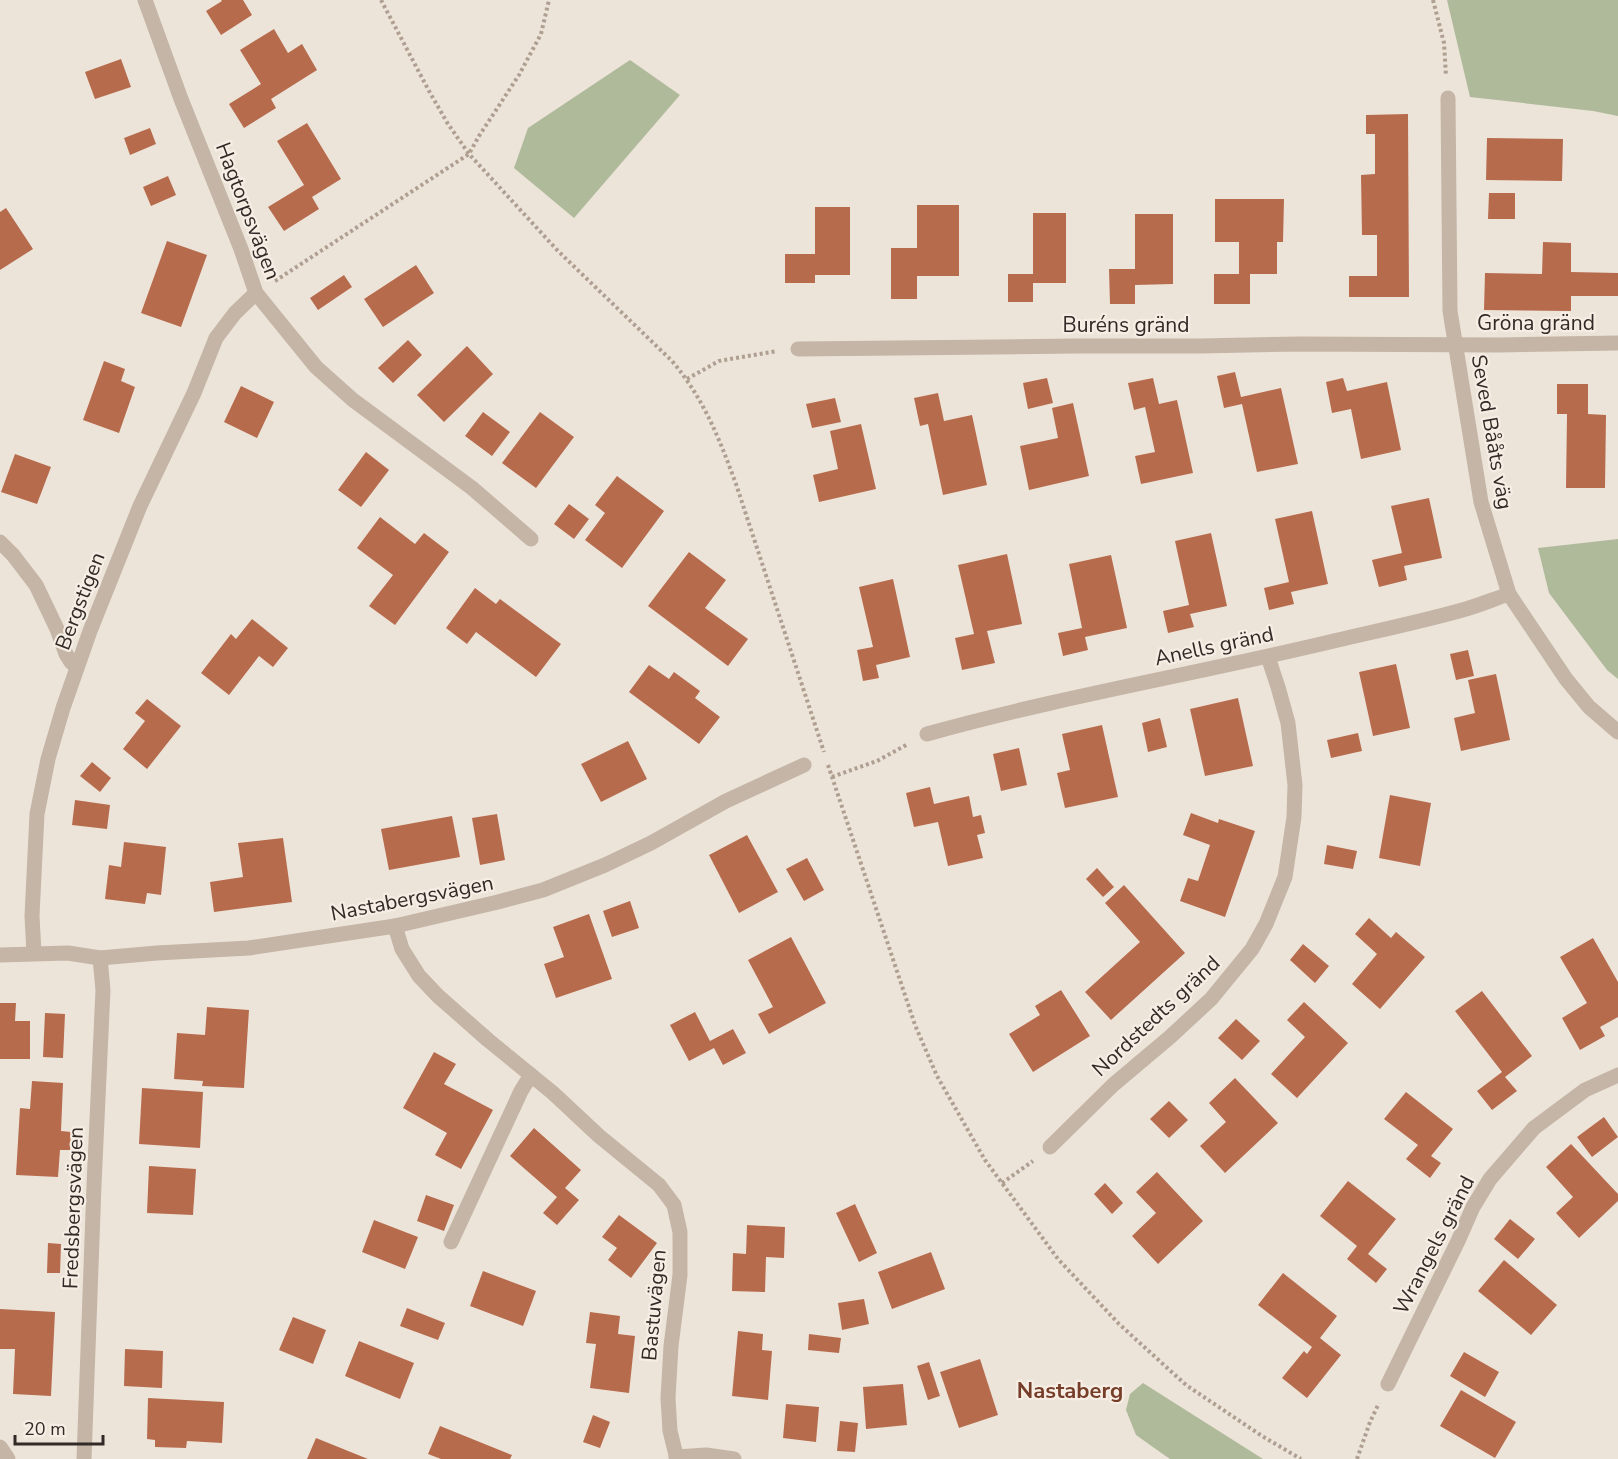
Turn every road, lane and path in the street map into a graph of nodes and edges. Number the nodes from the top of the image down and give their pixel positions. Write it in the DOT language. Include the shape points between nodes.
graph roads {
  1 [pos="145,0"];
  2 [pos="549,0"];
  3 [pos="1433,0"];
  4 [pos="1448,98"];
  5 [pos="256,293"];
  6 [pos="1618,343"];
  7 [pos="1454,344"];
  8 [pos="798,349"];
  9 [pos="687,379"];
  10 [pos="531,539"];
  11 [pos="0,542"];
  12 [pos="1509,594"];
  13 [pos="1268,657"];
  14 [pos="77,667"];
  15 [pos="1618,732"];
  16 [pos="927,734"];
  17 [pos="804,765"];
  18 [pos="832,777"];
  19 [pos="395,926"];
  20 [pos="34,953"];
  21 [pos="0,955"];
  22 [pos="100,958"];
  23 [pos="531,1075"];
  24 [pos="1618,1075"];
  25 [pos="1050,1147"];
  26 [pos="1002,1183"];
  27 [pos="451,1242"];
  28 [pos="1388,1384"];
  29 [pos="0,1447"];
  30 [pos="677,1458"];
  31 [pos="8,1459"];
  32 [pos="84,1459"];
  33 [pos="734,1459"];
  34 [pos="1357,1459"];
  1 -- 5 [label="street, Hagtorpsvägen"];
  2 -- 5 [label="path" via="541,34 469,154"];
  3 -- 4 [label="path" via="1444,43"];
  4 -- 7 [label="street, Seved Bååts väg" via="1450,311"];
  5 -- 10 [label="street, Hagtorpsvägen" via="316,367"];
  5 -- 14 [label="street, Bergstigen" via="216,338 140,506"];
  6 -- 7 [label="street, Gröna gränd"];
  7 -- 8 [label="street, Buréns gränd"];
  7 -- 12 [label="street, Seved Bååts väg" via="1481,502"];
  8 -- 9 [label="path" via="718,361"];
  11 -- 14 [label="street" via="36,585 70,663"];
  12 -- 13 [label="street, Anells gränd" via="1450,613"];
  12 -- 15 [label="street, Seved Bååts väg" via="1566,679 1589,707"];
  13 -- 16 [label="street, Anells gränd" via="1059,700"];
  13 -- 25 [label="street, Nordstedts gränd" via="1288,723 1295,785 1285,877 1266,924 1252,949 1211,999 1113,1085"];
  14 -- 20 [label="street, Bergstigen" via="48,759 38,814 32,916"];
  16 -- 18 [label="path" via="877,761"];
  17 -- 19 [label="street, Nastabergsvägen" via="605,865 532,893"];
  19 -- 22 [label="street, Nastabergsvägen" via="249,948"];
  19 -- 23 [label="street, Bastuvägen" via="402,949 419,976 446,1004"];
  20 -- 21 [label="street, Nastabergsvägen"];
  20 -- 22 [label="street, Nastabergsvägen"];
  22 -- 32 [label="street, Fredsbergsvägen" via="104,990"];
  23 -- 27 [label="street"];
  23 -- 30 [label="street, Bastuvägen" via="659,1185 674,1205 680,1232 680,1275 668,1398"];
  24 -- 28 [label="street, Wrangels gränd" via="1585,1090 1534,1128 1490,1179"];
  25 -- 26 [label="path"];
  28 -- 34 [label="path"];
  29 -- 31 [label="street"];
  30 -- 33 [label="street, Bastuvägen" via="706,1455"];
}
